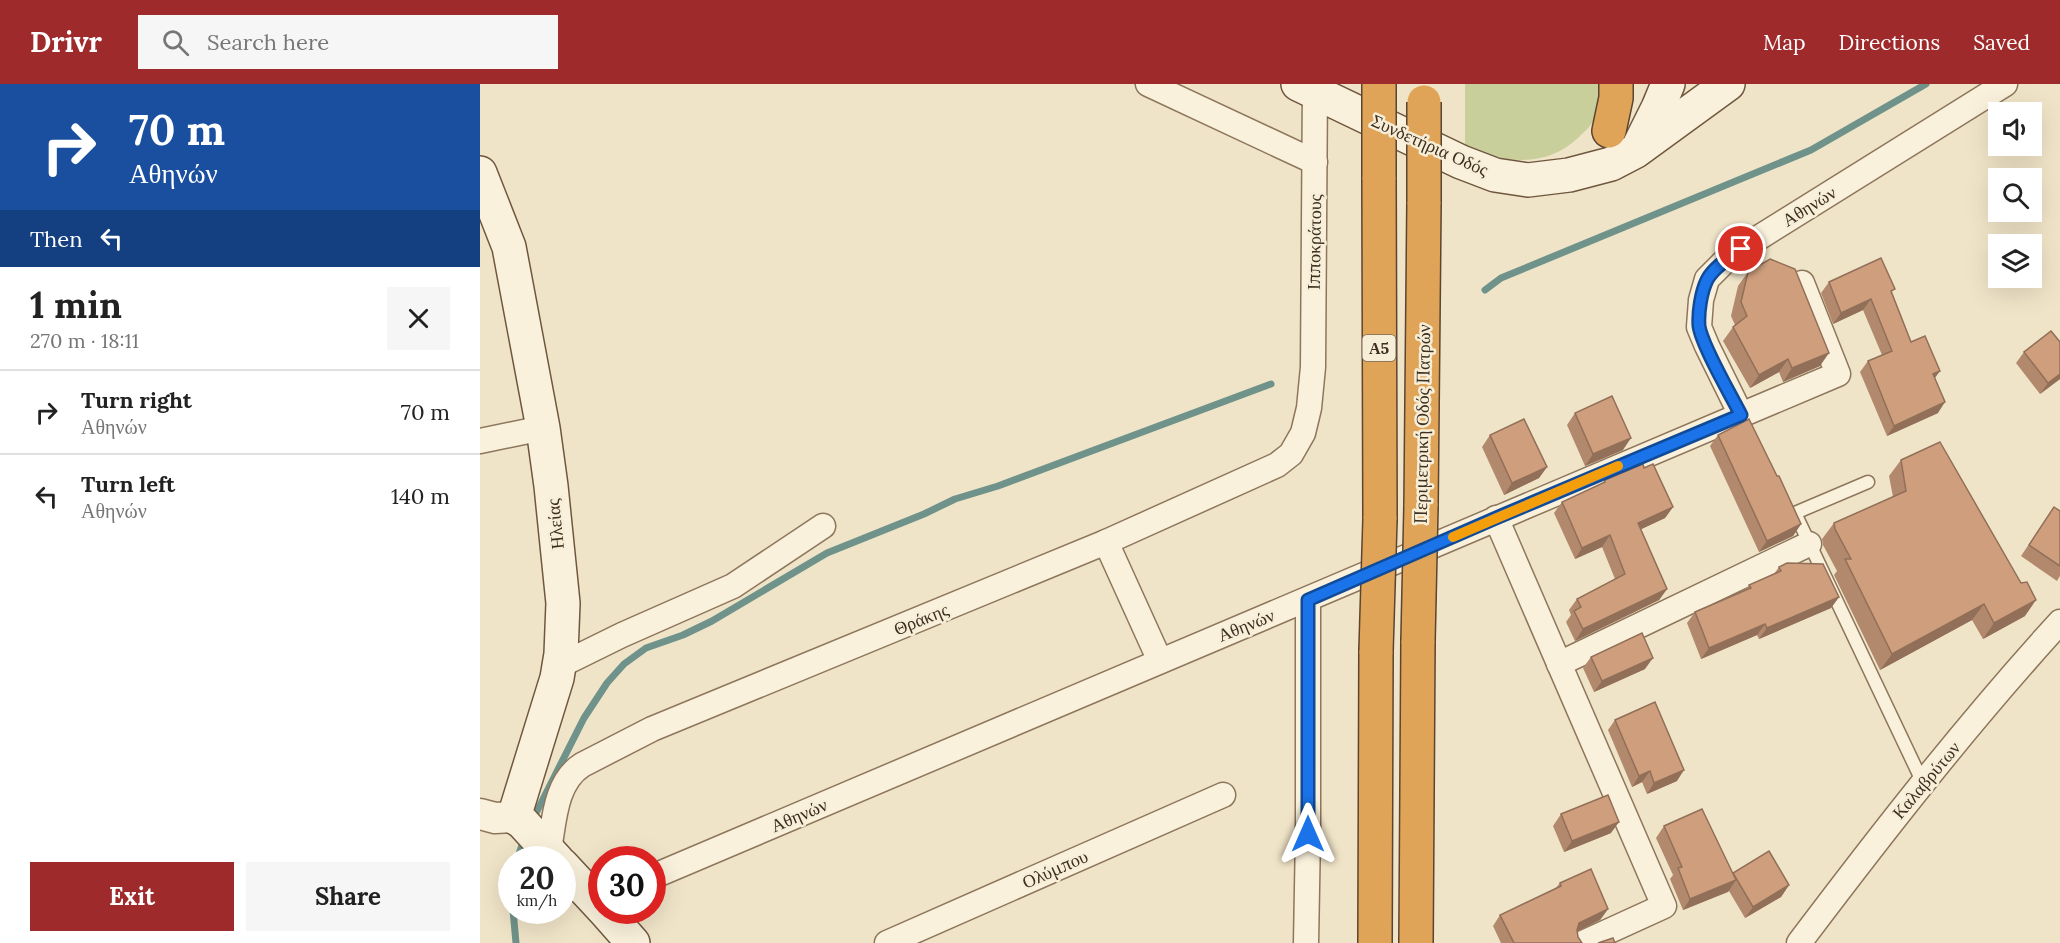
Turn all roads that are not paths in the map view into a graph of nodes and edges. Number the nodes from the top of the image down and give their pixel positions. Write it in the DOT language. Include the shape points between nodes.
graph roads {
  1 [pos="1148,84"];
  2 [pos="1379,84"];
  3 [pos="1616,84"];
  4 [pos="1634,84"];
  5 [pos="1668,84"];
  6 [pos="1728,84"];
  7 [pos="2005,84"];
  8 [pos="1309,87"];
  9 [pos="1424,93"];
  10 [pos="1608,131"];
  11 [pos="1636,151"];
  12 [pos="1315,162"];
  13 [pos="480,173"];
  14 [pos="1569,175"];
  15 [pos="1802,283"];
  16 [pos="1310,400"];
  17 [pos="1741,415"];
  18 [pos="543,428"];
  19 [pos="480,441"];
  20 [pos="1868,482"];
  21 [pos="1496,518"];
  22 [pos="823,526"];
  23 [pos="1106,542"];
  24 [pos="1809,544"];
  25 [pos="1308,600"];
  26 [pos="2060,622"];
  27 [pos="1160,661"];
  28 [pos="1559,664"];
  29 [pos="559,666"];
  30 [pos="1923,783"];
  31 [pos="1223,795"];
  32 [pos="480,814"];
  33 [pos="540,842"];
  34 [pos="666,871"];
  35 [pos="588,892"];
  36 [pos="617,924"];
  37 [pos="633,943"];
  38 [pos="887,943"];
  39 [pos="1306,943"];
  40 [pos="1375,943"];
  41 [pos="1416,943"];
  42 [pos="1582,943"];
  43 [pos="1799,943"];
  1 -- 12 [label="street"];
  2 -- 40 [label="highway, Α5, bridge" via="1380,519"];
  3 -- 10 [label="highway"];
  4 -- 10 [label="main road" via="1619,120"];
  5 -- 11 [label="main road"];
  6 -- 11 [label="main road, Συνδετήρια Οδός"];
  7 -- 17 [label="street, Αθηνών" via="1755,240 1707,279 1699,327"];
  8 -- 12 [label="street, Ιπποκράτους"];
  8 -- 14 [label="main road, Συνδετήρια Οδός" via="1461,162 1495,174 1528,180"];
  9 -- 41 [label="highway, Περιμετρική Οδός Πατρών / Α5, bridge"];
  10 -- 14 [label="main road"];
  11 -- 14 [label="main road, Συνδετήρια Οδός" via="1611,164"];
  12 -- 16 [label="street, Ιπποκράτους"];
  13 -- 18 [label="main road, Ηλείας" via="509,247"];
  15 -- 17 [label="street" via="1838,374"];
  16 -- 23 [label="street, Θράκης" via="1303,433 1291,454 1277,465"];
  17 -- 21 [label="street, Αθηνών"];
  18 -- 19 [label="street"];
  18 -- 29 [label="main road, Ηλείας" via="563,603"];
  20 -- 24 [label="lane" via="1795,513"];
  21 -- 25 [label="street, Αθηνών"];
  21 -- 28 [label="street"];
  22 -- 29 [label="street" via="733,586"];
  23 -- 27 [label="street"];
  23 -- 33 [label="street, Θράκης" via="652,729 582,765 562,789"];
  24 -- 28 [label="street"];
  24 -- 30 [label="lane"];
  25 -- 27 [label="street, Αθηνών"];
  25 -- 39 [label="street"];
  26 -- 30 [label="street, Καλαβρύτων"];
  27 -- 34 [label="street, Αθηνών"];
  28 -- 42 [label="street" via="1664,906"];
  29 -- 33 [label="main road, Ηλείας"];
  30 -- 43 [label="street, Καλαβρύτων"];
  31 -- 38 [label="street, Ολύμπου"];
  32 -- 33 [label="street"];
  33 -- 35 [label="main road"];
  36 -- 37 [label="main road"];
}
